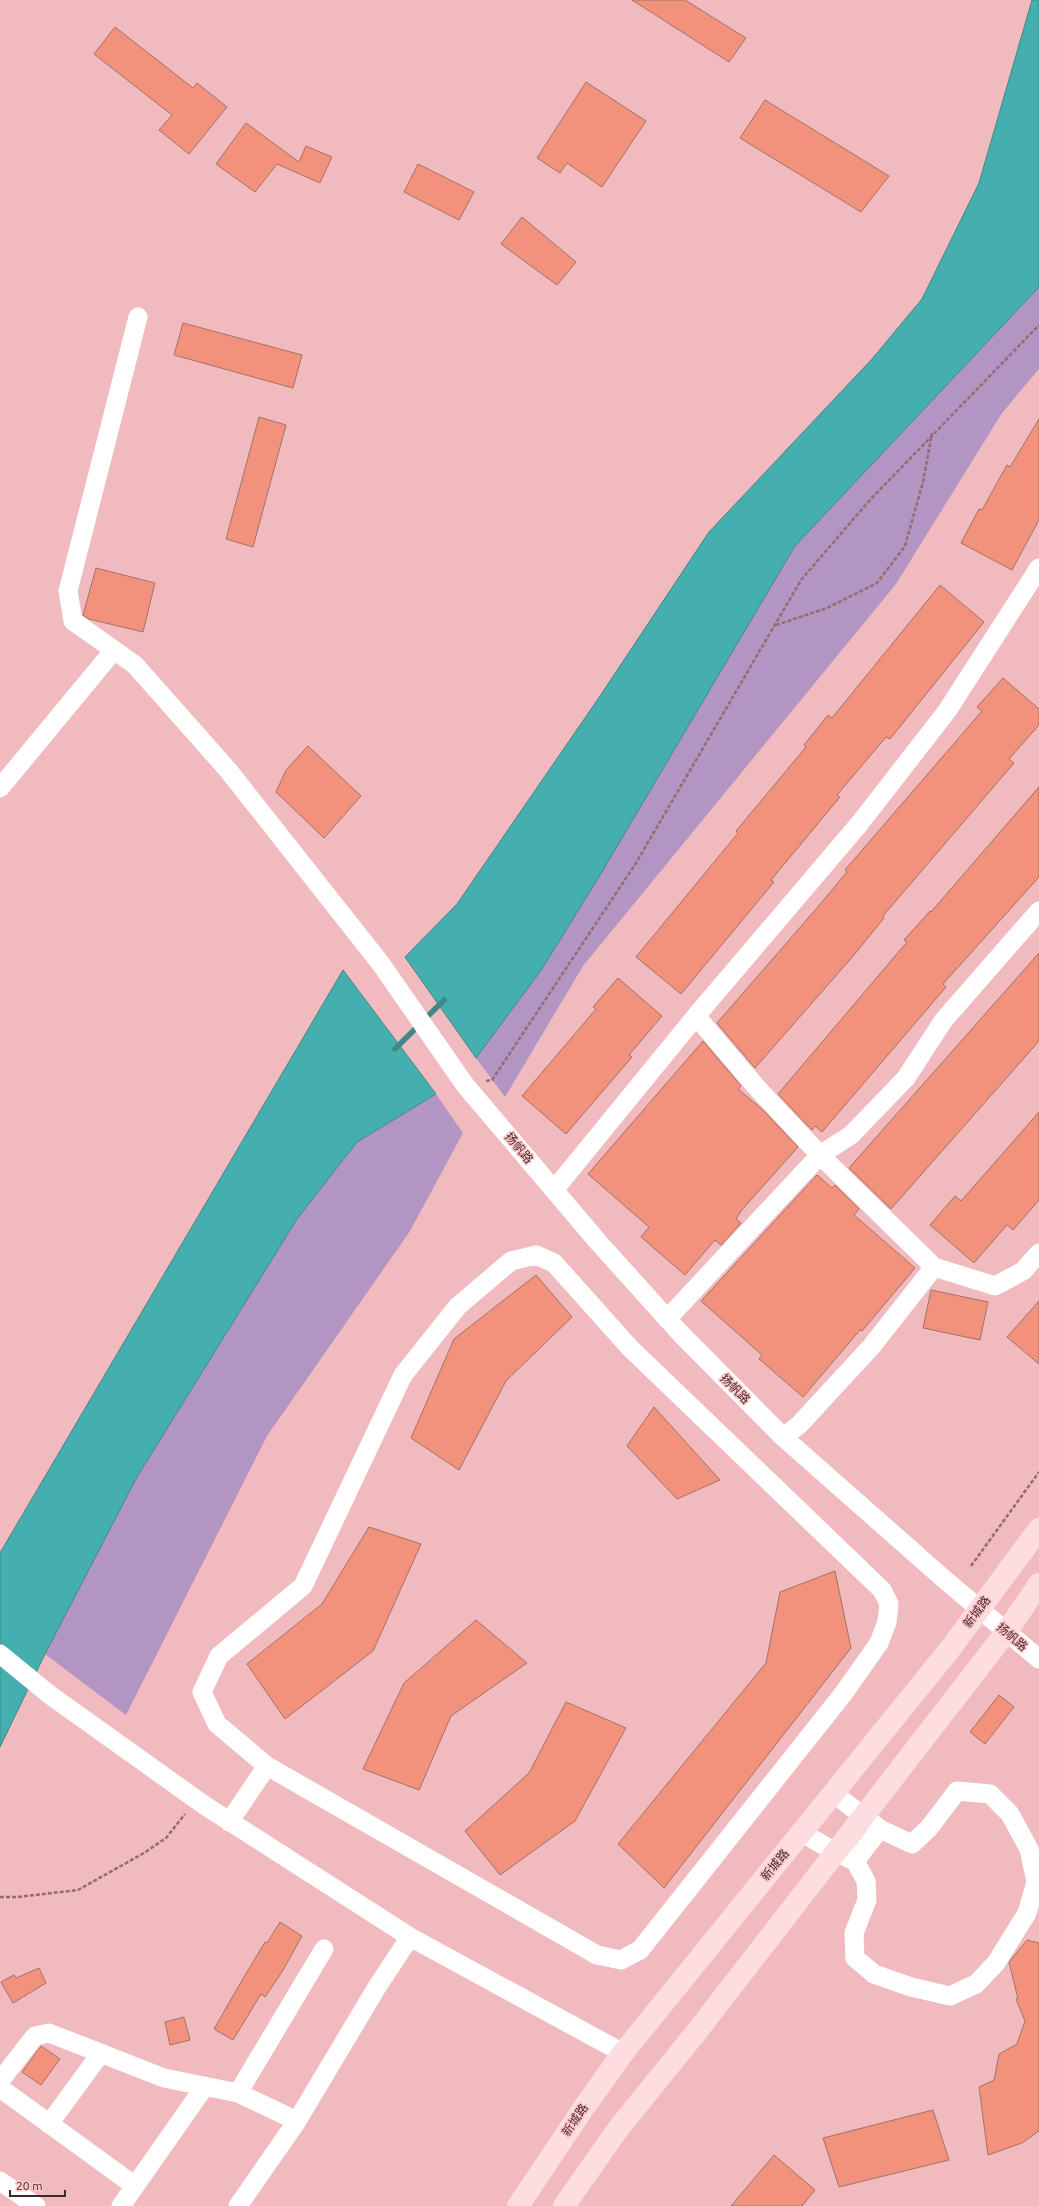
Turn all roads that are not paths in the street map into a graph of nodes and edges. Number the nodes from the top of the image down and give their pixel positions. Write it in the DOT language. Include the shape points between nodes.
graph roads {
  1 [pos="138,318"];
  2 [pos="1039,568"];
  3 [pos="114,650"];
  4 [pos="0,788"];
  5 [pos="1039,911"];
  6 [pos="696,1016"];
  7 [pos="820,1155"];
  8 [pos="554,1190"];
  9 [pos="1039,1253"];
  10 [pos="934,1267"];
  11 [pos="667,1319"];
  12 [pos="783,1437"];
  13 [pos="1039,1529"];
  14 [pos="1039,1584"];
  15 [pos="979,1608"];
  16 [pos="1007,1631"];
  17 [pos="0,1654"];
  18 [pos="1039,1659"];
  19 [pos="267,1766"];
  20 [pos="833,1793"];
  21 [pos="862,1817"];
  22 [pos="230,1822"];
  23 [pos="880,1830"];
  24 [pos="801,1832"];
  25 [pos="835,1852"];
  26 [pos="855,1861"];
  27 [pos="410,1937"];
  28 [pos="324,1949"];
  29 [pos="101,2053"];
  30 [pos="623,2053"];
  31 [pos="0,2081"];
  32 [pos="205,2086"];
  33 [pos="0,2088"];
  34 [pos="238,2093"];
  35 [pos="297,2121"];
  36 [pos="49,2124"];
  37 [pos="0,2181"];
  38 [pos="135,2186"];
  39 [pos="36,2206"];
  40 [pos="121,2206"];
  41 [pos="238,2206"];
  42 [pos="518,2206"];
  43 [pos="564,2206"];
  1 -- 3 [label="street, 扬帆路" via="68,591 73,621"];
  2 -- 6 [label="street" via="947,711 860,823"];
  3 -- 4 [label="street"];
  3 -- 8 [label="street, 扬帆路" via="135,665 228,770 381,964 465,1085"];
  5 -- 7 [label="street" via="943,1021 906,1078 851,1135"];
  6 -- 7 [label="street"];
  6 -- 8 [label="street"];
  7 -- 10 [label="street"];
  7 -- 11 [label="street"];
  8 -- 11 [label="street, 扬帆路"];
  9 -- 10 [label="street" via="1024,1271 995,1286"];
  10 -- 12 [label="street" via="871,1347 798,1425"];
  11 -- 12 [label="street, 扬帆路"];
  12 -- 15 [label="street, 扬帆路"];
  13 -- 15 [label="main road, 新城路"];
  14 -- 16 [label="main road"];
  15 -- 16 [label="street, 扬帆路"];
  15 -- 20 [label="main road, 新城路" via="950,1649"];
  16 -- 18 [label="street, 扬帆路"];
  16 -- 21 [label="main road"];
  17 -- 22 [label="street" via="50,1695"];
  19 -- 19 [label="street" via="217,1724 202,1692 219,1656 303,1586 403,1375 458,1306 511,1261 536,1255 554,1263 630,1348 882,1590 889,1604 879,1643 843,1694 640,1950 621,1960 597,1955"];
  19 -- 22 [label="street"];
  20 -- 21 [label="street"];
  20 -- 24 [label="main road, 新城路"];
  21 -- 23 [label="street"];
  21 -- 25 [label="main road"];
  22 -- 27 [label="street"];
  23 -- 26 [label="street"];
  23 -- 26 [label="street" via="912,1844 929,1828 957,1791 990,1794 1010,1814 1029,1849 1036,1882 1028,1913 996,1963 976,1984 950,1996 911,1987 874,1974 855,1958 854,1933 867,1900 866,1881"];
  24 -- 25 [label="street"];
  24 -- 30 [label="main road, 新城路"];
  25 -- 26 [label="street"];
  25 -- 43 [label="main road" via="618,2129"];
  27 -- 30 [label="street"];
  27 -- 35 [label="street"];
  28 -- 34 [label="street"];
  29 -- 31 [label="street" via="49,2033 35,2036"];
  29 -- 32 [label="street" via="164,2078"];
  29 -- 36 [label="street"];
  30 -- 42 [label="main road, 新城路"];
  32 -- 34 [label="street"];
  32 -- 38 [label="street"];
  33 -- 36 [label="street"];
  34 -- 35 [label="street"];
  35 -- 41 [label="street"];
  36 -- 38 [label="street"];
  37 -- 39 [label="street"];
  38 -- 40 [label="street"];
}
